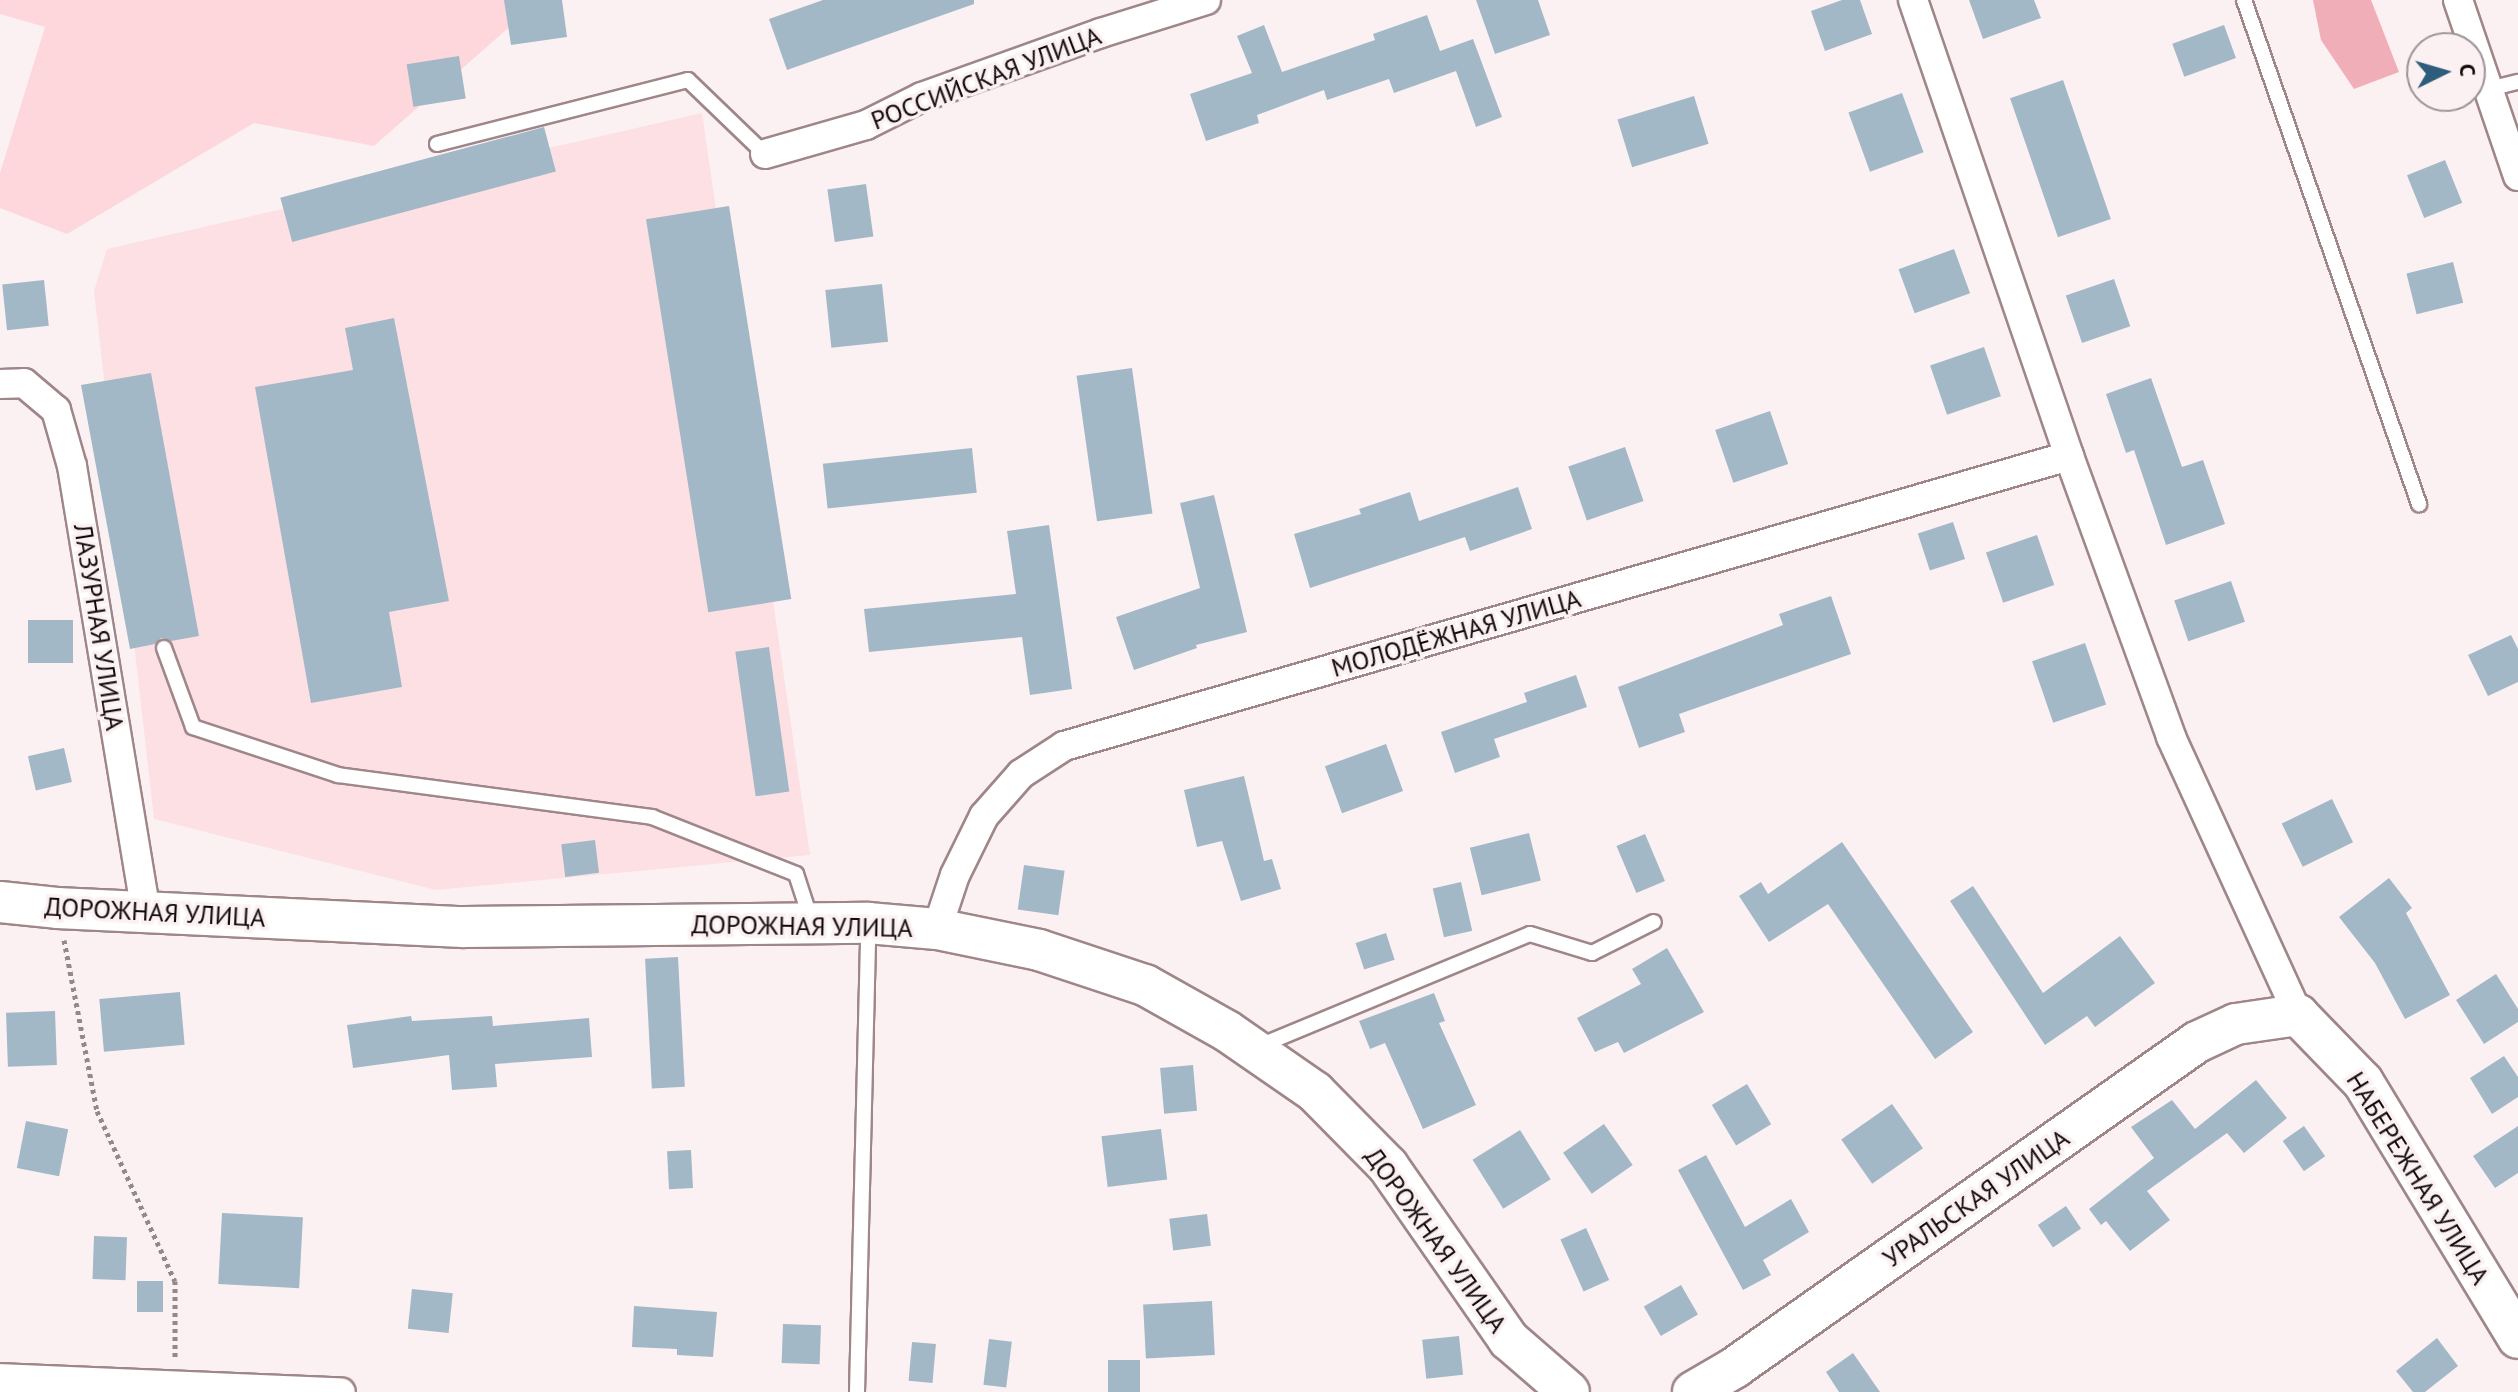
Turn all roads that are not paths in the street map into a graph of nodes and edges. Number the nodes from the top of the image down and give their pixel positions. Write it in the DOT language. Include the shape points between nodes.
graph roads {
  1 [pos="1206,0"];
  2 [pos="1913,0"];
  3 [pos="2244,0"];
  4 [pos="2458,0"];
  5 [pos="2518,82"];
  6 [pos="2489,89"];
  7 [pos="437,144"];
  8 [pos="765,154"];
  9 [pos="2518,176"];
  10 [pos="0,384"];
  11 [pos="2069,456"];
  12 [pos="2419,504"];
  13 [pos="164,648"];
  14 [pos="0,902"];
  15 [pos="146,911"];
  16 [pos="812,921"];
  17 [pos="1654,922"];
  18 [pos="868,923"];
  19 [pos="937,929"];
  20 [pos="2282,1017"];
  21 [pos="1252,1049"];
  22 [pos="2518,1338"];
  23 [pos="0,1378"];
  24 [pos="341,1392"];
  25 [pos="857,1392"];
  26 [pos="1569,1392"];
  27 [pos="1693,1392"];
  1 -- 8 [label="street, РОССИЙСКАЯ УЛИЦА" via="922,97 866,125"];
  2 -- 11 [label="street"];
  3 -- 12 [label="lane"];
  4 -- 6 [label="street"];
  5 -- 6 [label="lane"];
  6 -- 9 [label="street"];
  7 -- 8 [label="lane" via="688,80"];
  10 -- 15 [label="street, ЛАЗУРНАЯ УЛИЦА" via="24,383 56,410 72,466"];
  11 -- 19 [label="street, МОЛОДЁЖНАЯ УЛИЦА" via="1064,746 1021,774 984,816 955,875"];
  11 -- 20 [label="street" via="2171,737"];
  13 -- 16 [label="lane" via="193,727 338,775 652,817 796,874"];
  14 -- 15 [label="street, ДОРОЖНАЯ УЛИЦА"];
  15 -- 16 [label="street, ДОРОЖНАЯ УЛИЦА" via="463,927"];
  16 -- 18 [label="street, ДОРОЖНАЯ УЛИЦА"];
  17 -- 21 [label="lane" via="1592,953 1530,934"];
  18 -- 19 [label="street, ДОРОЖНАЯ УЛИЦА"];
  18 -- 25 [label="lane"];
  19 -- 21 [label="street, ДОРОЖНАЯ УЛИЦА" via="1039,950 1145,985"];
  20 -- 22 [label="street, НАБЕРЕЖНАЯ УЛИЦА" via="2363,1082"];
  20 -- 27 [label="street, УРАЛЬСКАЯ УЛИЦА" via="2236,1024 2197,1042"];
  21 -- 26 [label="street, ДОРОЖНАЯ УЛИЦА" via="1315,1092 1388,1166 1509,1340"];
  23 -- 24 [label="street"];
}
